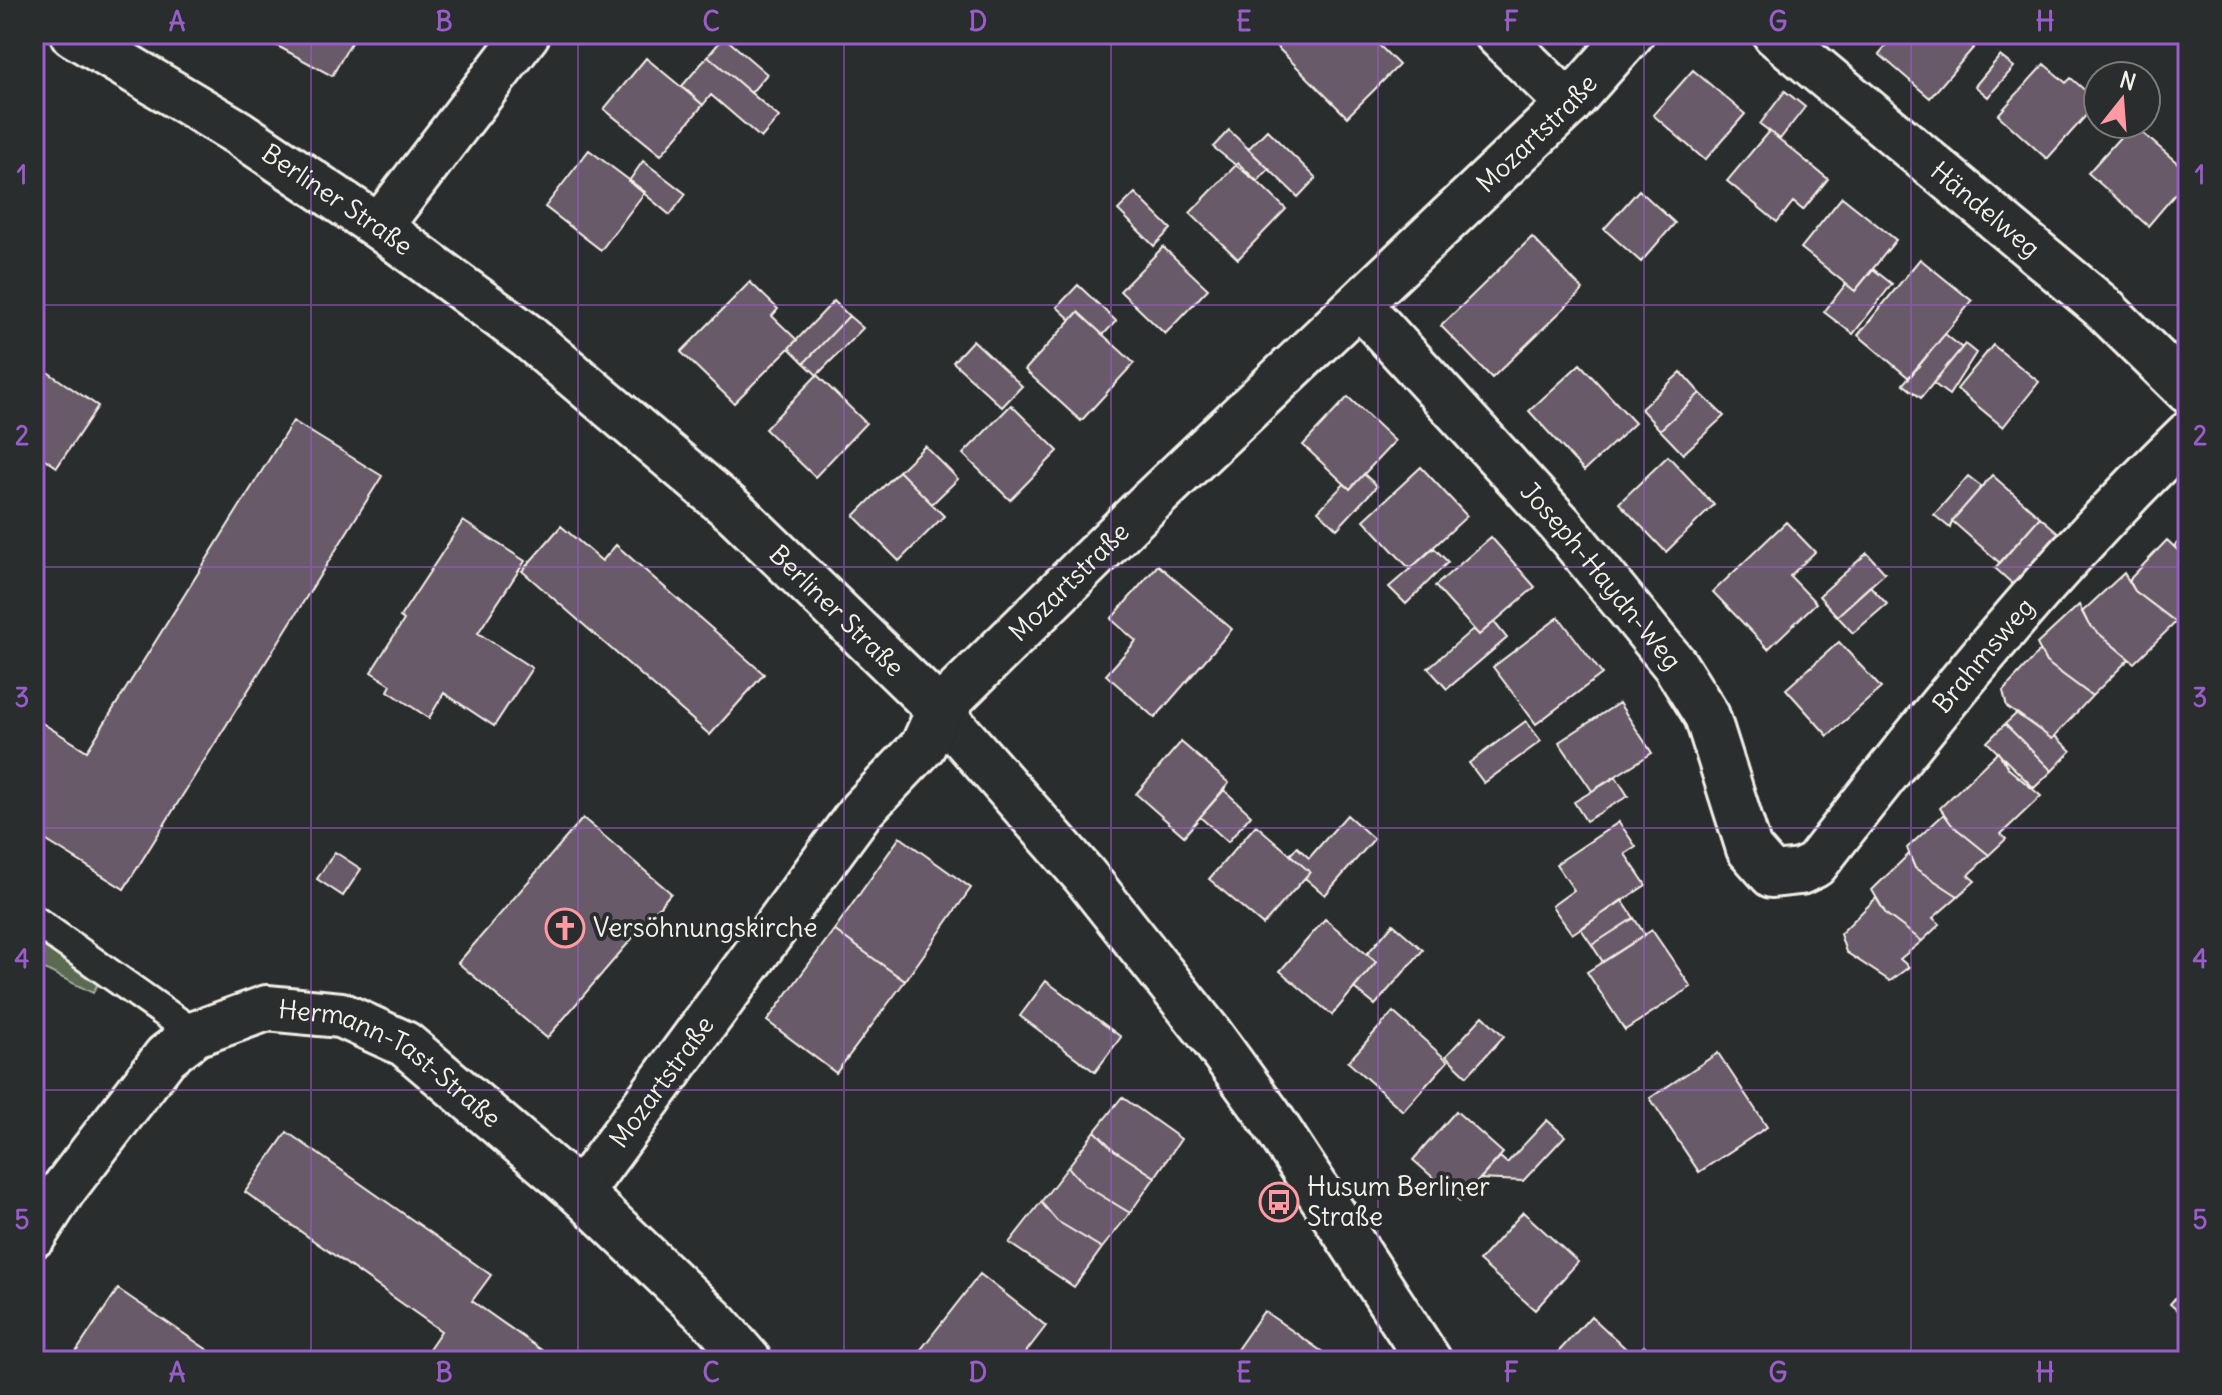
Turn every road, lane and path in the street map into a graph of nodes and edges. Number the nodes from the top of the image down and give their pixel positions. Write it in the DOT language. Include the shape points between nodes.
graph roads {
  1 [pos="73,34"];
  2 [pos="527,34"];
  3 [pos="1497,34"];
  4 [pos="1631,34"];
  5 [pos="1775,34"];
  6 [pos="1569,104"];
  7 [pos="379,227"];
  8 [pos="1359,304"];
  9 [pos="2188,391"];
  10 [pos="2188,434"];
  11 [pos="939,710"];
  12 [pos="1785,874"];
  13 [pos="34,920"];
  14 [pos="195,1034"];
  15 [pos="580,1193"];
  16 [pos="34,1235"];
  17 [pos="749,1361"];
  18 [pos="1429,1361"];
  1 -- 7 [label="street, Berliner Straße" via="239,133"];
  2 -- 7 [label="street"];
  3 -- 6 [label="street"];
  4 -- 6 [label="street, Mozartstraße"];
  5 -- 9 [label="street, Händelweg" via="2101,306"];
  6 -- 8 [label="street, Mozartstraße"];
  7 -- 11 [label="street, Berliner Straße" via="527,336 724,503"];
  8 -- 11 [label="street, Mozartstraße"];
  8 -- 12 [label="street, Joseph-Haydn-Weg" via="1560,524 1667,654 1707,716 1749,849 1772,875"];
  10 -- 12 [label="street, Brahmsweg" via="2037,593 1815,865"];
  11 -- 15 [label="street, Mozartstraße" via="923,746 861,811"];
  11 -- 18 [label="street, Berliner Straße" via="1084,875 1209,1033"];
  13 -- 14 [label="lane"];
  14 -- 15 [label="street, Hermann-Tast-Straße" via="267,1008 341,1015 373,1027 405,1044"];
  14 -- 16 [label="street, Hermann-Tast-Straße" via="166,1056"];
  15 -- 17 [label="street, Hermann-Tast-Straße"];
}
